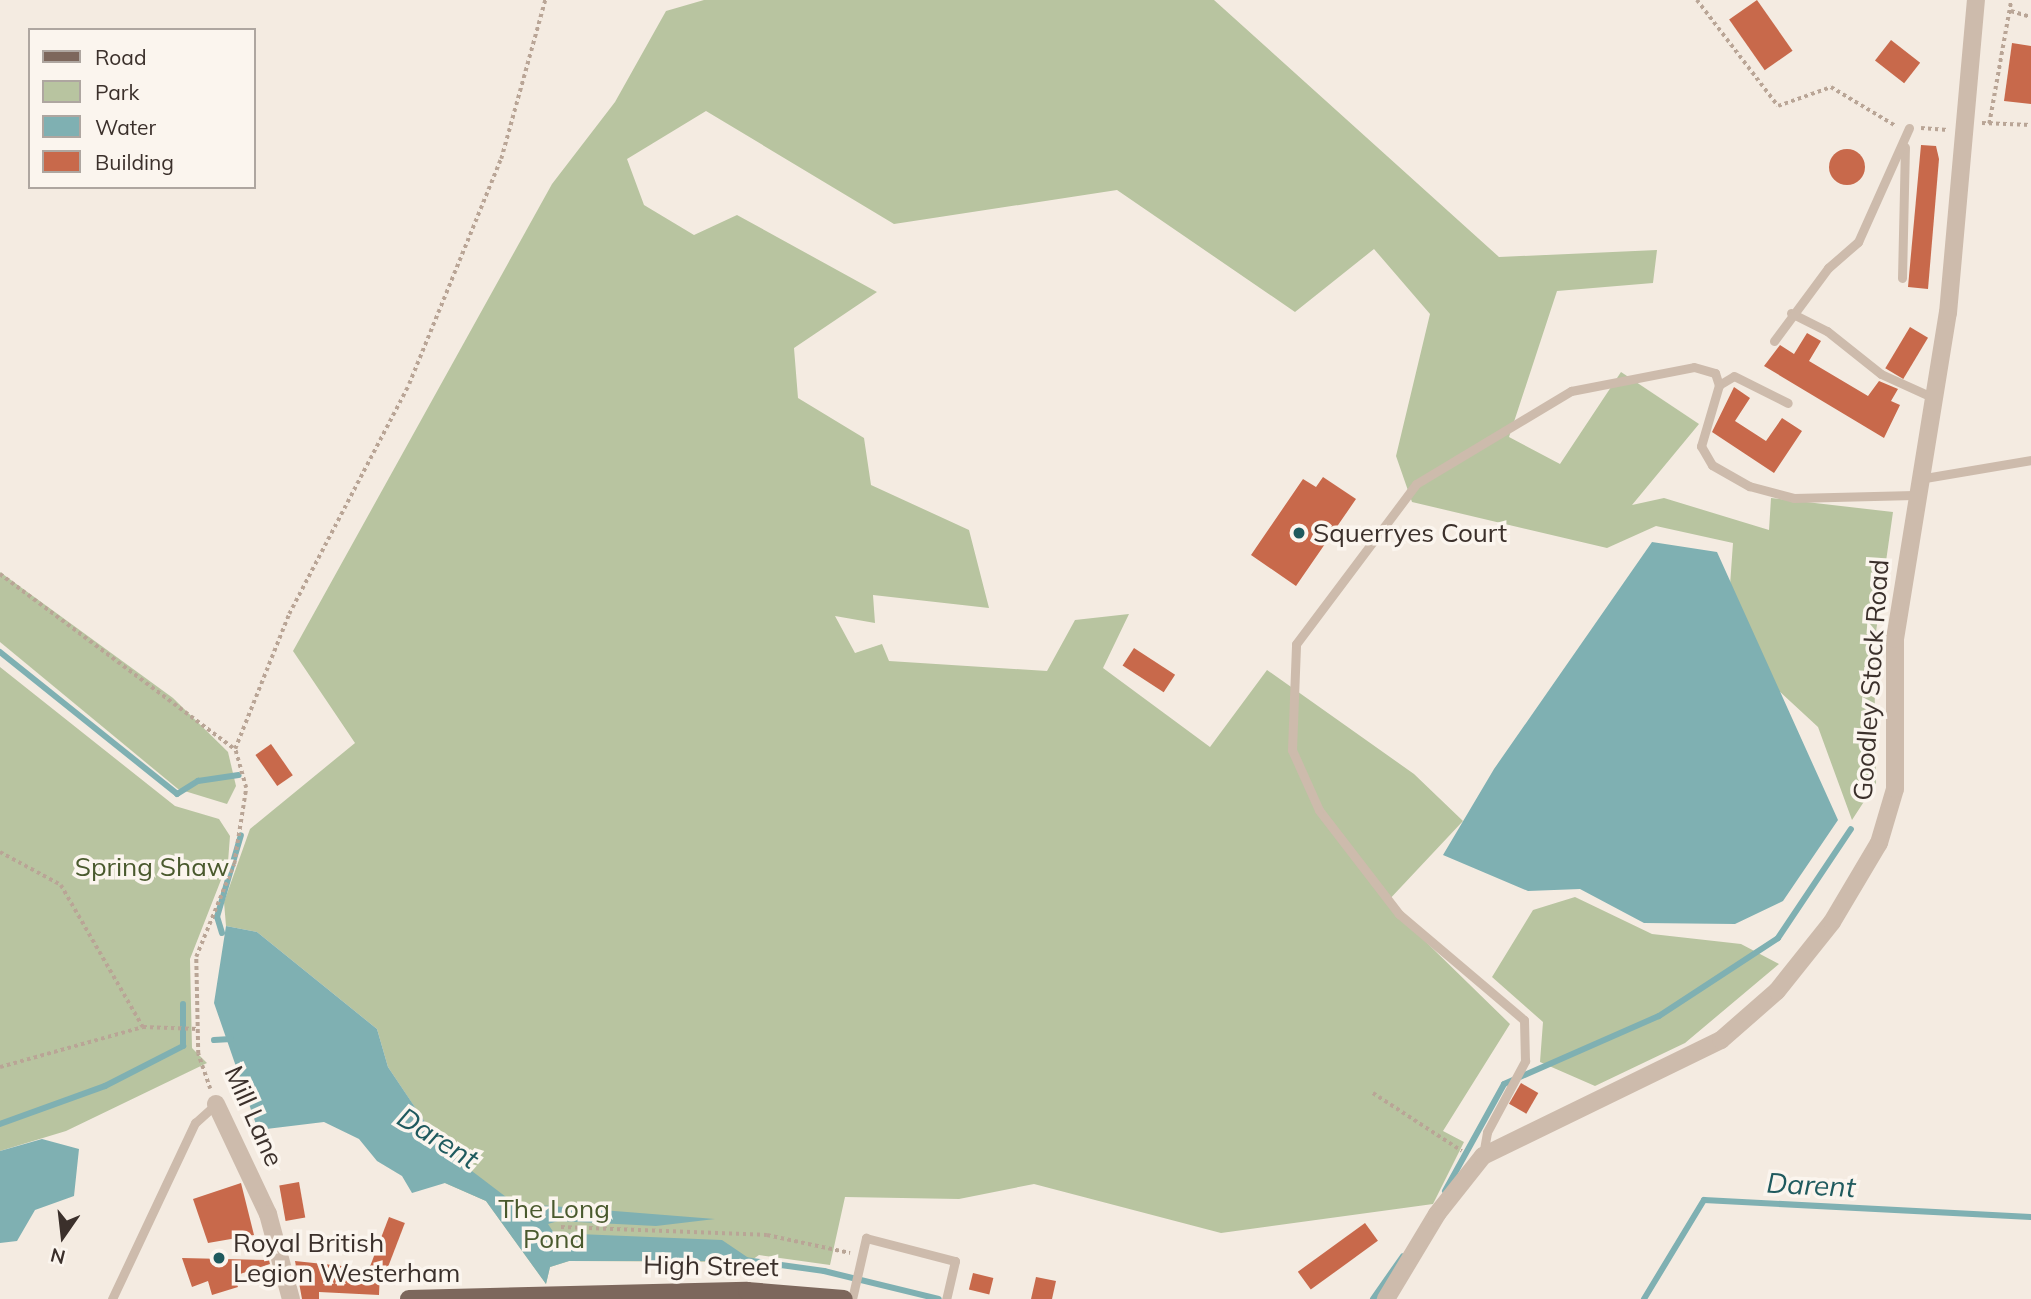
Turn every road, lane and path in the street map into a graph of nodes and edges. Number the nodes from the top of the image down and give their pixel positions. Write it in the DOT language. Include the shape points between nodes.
graph roads {
  1 [pos="545,0"];
  2 [pos="1697,0"];
  3 [pos="1976,0"];
  4 [pos="2011,0"];
  5 [pos="2011,12"];
  6 [pos="2031,17"];
  7 [pos="1989,124"];
  8 [pos="2031,125"];
  9 [pos="1909,128"];
  10 [pos="1960,130"];
  11 [pos="1905,142"];
  12 [pos="1902,278"];
  13 [pos="1791,313"];
  14 [pos="1774,341"];
  15 [pos="1719,385"];
  16 [pos="1932,397"];
  17 [pos="1788,402"];
  18 [pos="2031,460"];
  19 [pos="1916,487"];
  20 [pos="0,574"];
  21 [pos="235,749"];
  22 [pos="0,852"];
  23 [pos="143,1027"];
  24 [pos="198,1029"];
  25 [pos="0,1067"];
  26 [pos="1373,1093"];
  27 [pos="216,1104"];
  28 [pos="1481,1159"];
  29 [pos="561,1227"];
  30 [pos="861,1260"];
  31 [pos="947,1294"];
  32 [pos="592,1296"];
  33 [pos="112,1299"];
  34 [pos="291,1299"];
  35 [pos="410,1299"];
  36 [pos="844,1299"];
  37 [pos="852,1299"];
  38 [pos="1385,1299"];
  1 -- 21 [label="path" via="501,159 409,384 289,614"];
  2 -- 9 [label="path" via="1778,106 1831,87 1889,125"];
  3 -- 10 [label="street, Goodley Stock Road"];
  4 -- 5 [label="path"];
  5 -- 6 [label="path"];
  5 -- 7 [label="path"];
  7 -- 8 [label="path"];
  7 -- 10 [label="path"];
  9 -- 10 [label="path"];
  9 -- 11 [label="lane"];
  10 -- 16 [label="street, Goodley Stock Road" via="1948,313"];
  11 -- 12 [label="lane"];
  11 -- 13 [label="lane" via="1858,242 1842,251"];
  13 -- 14 [label="lane"];
  13 -- 16 [label="lane" via="1827,331 1881,374"];
  15 -- 17 [label="lane" via="1734,376"];
  15 -- 19 [label="lane" via="1701,446 1712,465 1749,486 1794,498"];
  15 -- 28 [label="lane" via="1715,373 1694,367 1571,391 1416,484 1296,644 1292,750 1319,810 1399,914 1524,1020 1525,1061 1487,1132"];
  16 -- 19 [label="street, Goodley Stock Road"];
  18 -- 19 [label="lane"];
  19 -- 28 [label="street, Goodley Stock Road" via="1895,639 1895,789 1879,843 1832,922 1777,991 1721,1040"];
  20 -- 21 [label="path"];
  21 -- 24 [label="path, Mill Lane" via="246,788 234,863 196,957"];
  22 -- 23 [label="path" via="61,885"];
  23 -- 24 [label="path" via="170,1032"];
  23 -- 25 [label="path"];
  24 -- 27 [label="path, Mill Lane" via="198,1054"];
  26 -- 28 [label="path"];
  27 -- 33 [label="lane" via="195,1123"];
  27 -- 34 [label="street, Mill Lane" via="268,1214"];
  28 -- 38 [label="street, Goodley Stock Road" via="1437,1214"];
  29 -- 30 [label="path" via="767,1235"];
  30 -- 31 [label="lane" via="866,1238 955,1261"];
  30 -- 37 [label="lane"];
  32 -- 35 [label="main road, High Street"];
  32 -- 36 [label="main road, High Street" via="747,1291"];
}
